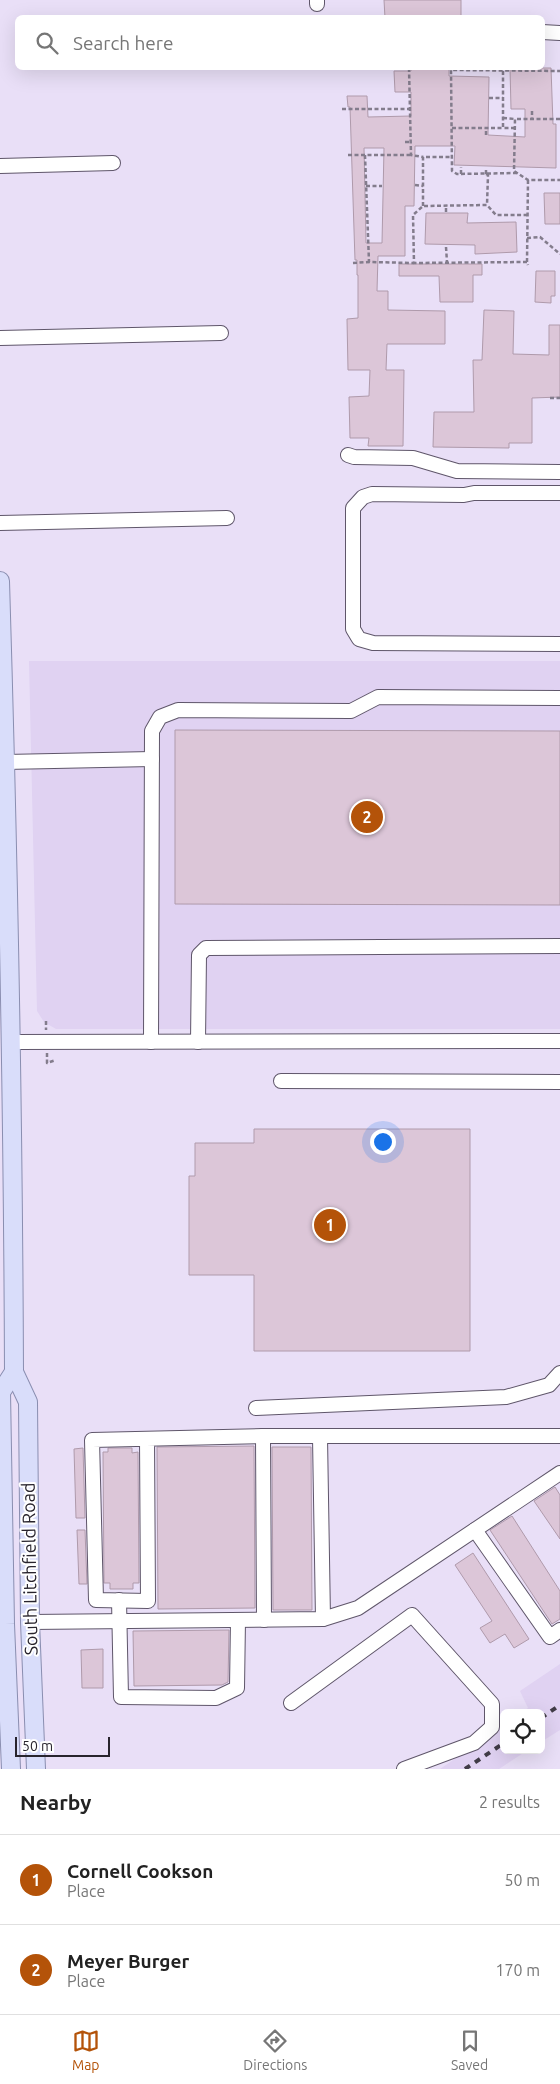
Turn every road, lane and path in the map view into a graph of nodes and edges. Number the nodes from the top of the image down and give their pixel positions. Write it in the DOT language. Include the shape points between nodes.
graph roads {
  1 [pos="545,32"];
  2 [pos="560,33"];
  3 [pos="409,70"];
  4 [pos="451,70"];
  5 [pos="477,70"];
  6 [pos="503,71"];
  7 [pos="560,71"];
  8 [pos="489,98"];
  9 [pos="503,98"];
  10 [pos="342,109"];
  11 [pos="410,109"];
  12 [pos="532,110"];
  13 [pos="503,118"];
  14 [pos="515,119"];
  15 [pos="532,119"];
  16 [pos="560,119"];
  17 [pos="405,122"];
  18 [pos="410,122"];
  19 [pos="451,128"];
  20 [pos="486,128"];
  21 [pos="503,128"];
  22 [pos="515,128"];
  23 [pos="486,135"];
  24 [pos="405,142"];
  25 [pos="410,142"];
  26 [pos="348,155"];
  27 [pos="365,155"];
  28 [pos="411,155"];
  29 [pos="452,156"];
  30 [pos="423,157"];
  31 [pos="113,163"];
  32 [pos="0,166"];
  33 [pos="461,167"];
  34 [pos="486,168"];
  35 [pos="517,173"];
  36 [pos="461,174"];
  37 [pos="485,174"];
  38 [pos="528,180"];
  39 [pos="560,180"];
  40 [pos="415,185"];
  41 [pos="366,186"];
  42 [pos="382,186"];
  43 [pos="423,186"];
  44 [pos="488,205"];
  45 [pos="423,206"];
  46 [pos="446,206"];
  47 [pos="446,212"];
  48 [pos="527,215"];
  49 [pos="527,238"];
  50 [pos="446,247"];
  51 [pos="560,254"];
  52 [pos="369,262"];
  53 [pos="414,262"];
  54 [pos="447,262"];
  55 [pos="353,263"];
  56 [pos="221,333"];
  57 [pos="0,338"];
  58 [pos="550,398"];
  59 [pos="560,398"];
  60 [pos="348,455"];
  61 [pos="473,471"];
  62 [pos="560,472"];
  63 [pos="560,492"];
  64 [pos="474,493"];
  65 [pos="226,518"];
  66 [pos="0,523"];
  67 [pos="0,581"];
  68 [pos="560,644"];
  69 [pos="560,698"];
  70 [pos="152,759"];
  71 [pos="5,762"];
  72 [pos="560,946"];
  73 [pos="560,1041"];
  74 [pos="12,1042"];
  75 [pos="151,1042"];
  76 [pos="198,1042"];
  77 [pos="281,1081"];
  78 [pos="560,1082"];
  79 [pos="14,1372"];
  80 [pos="560,1373"];
  81 [pos="1,1392"];
  82 [pos="28,1402"];
  83 [pos="256,1408"];
  84 [pos="263,1436"];
  85 [pos="560,1436"];
  86 [pos="320,1437"];
  87 [pos="147,1439"];
  88 [pos="560,1473"];
  89 [pos="475,1530"];
  90 [pos="119,1600"];
  91 [pos="323,1619"];
  92 [pos="238,1620"];
  93 [pos="264,1620"];
  94 [pos="30,1622"];
  95 [pos="119,1622"];
  96 [pos="2,1624"];
  97 [pos="560,1630"];
  98 [pos="291,1702"];
  99 [pos="11,1769"];
  100 [pos="36,1769"];
  101 [pos="404,1769"];
  1 -- 2 [label="street"];
  3 -- 11 [label="path"];
  4 -- 19 [label="path"];
  5 -- 6 [label="path"];
  6 -- 7 [label="path"];
  6 -- 9 [label="path"];
  8 -- 9 [label="path"];
  9 -- 13 [label="path"];
  10 -- 11 [label="path"];
  11 -- 18 [label="path"];
  12 -- 15 [label="path"];
  13 -- 14 [label="path"];
  13 -- 21 [label="path"];
  14 -- 15 [label="path"];
  14 -- 22 [label="path"];
  15 -- 16 [label="path"];
  17 -- 18 [label="path"];
  18 -- 25 [label="path"];
  19 -- 20 [label="path"];
  19 -- 29 [label="path"];
  20 -- 21 [label="path"];
  20 -- 23 [label="path"];
  21 -- 22 [label="path"];
  22 -- 35 [label="path" via="514,171"];
  24 -- 25 [label="path"];
  25 -- 28 [label="path"];
  26 -- 27 [label="path"];
  27 -- 28 [label="path"];
  27 -- 41 [label="path"];
  28 -- 30 [label="path"];
  29 -- 30 [label="path"];
  29 -- 36 [label="path" via="452,171"];
  30 -- 43 [label="path"];
  31 -- 32 [label="street"];
  33 -- 36 [label="path"];
  34 -- 37 [label="path"];
  35 -- 37 [label="path"];
  35 -- 38 [label="path"];
  36 -- 37 [label="path"];
  37 -- 44 [label="path" via="488,175"];
  38 -- 39 [label="path"];
  38 -- 48 [label="path"];
  40 -- 43 [label="path"];
  41 -- 42 [label="path"];
  41 -- 52 [label="path"];
  43 -- 45 [label="path"];
  44 -- 46 [label="path"];
  44 -- 48 [label="path" via="496,215"];
  45 -- 46 [label="path"];
  45 -- 53 [label="path" via="413,215"];
  46 -- 47 [label="path"];
  48 -- 49 [label="path"];
  49 -- 51 [label="path" via="540,237"];
  49 -- 54 [label="path" via="527,263"];
  50 -- 54 [label="path"];
  52 -- 53 [label="path"];
  52 -- 55 [label="path"];
  53 -- 54 [label="path"];
  56 -- 57 [label="street"];
  58 -- 59 [label="path"];
  60 -- 61 [label="street" via="413,458 457,471"];
  61 -- 62 [label="street"];
  61 -- 64 [label="street"];
  63 -- 64 [label="street"];
  64 -- 68 [label="street" via="372,494 363,497 353,508 353,629 360,639 373,643"];
  65 -- 66 [label="street"];
  67 -- 71 [label="main road, South Litchfield Road"];
  69 -- 70 [label="street" via="378,697 351,711 178,710 160,717 152,732"];
  70 -- 71 [label="street"];
  70 -- 75 [label="street"];
  71 -- 74 [label="main road, South Litchfield Road"];
  72 -- 76 [label="street" via="206,948 199,954"];
  73 -- 76 [label="street"];
  74 -- 75 [label="street"];
  74 -- 79 [label="main road, South Litchfield Road"];
  75 -- 76 [label="street"];
  77 -- 78 [label="street"];
  79 -- 81 [label="main road"];
  79 -- 82 [label="main road, South Litchfield Road"];
  80 -- 83 [label="street" via="549,1385 506,1397"];
  81 -- 82 [label="main road"];
  81 -- 96 [label="main road, South Litchfield Road"];
  82 -- 94 [label="main road, South Litchfield Road"];
  84 -- 86 [label="street"];
  84 -- 87 [label="street"];
  84 -- 93 [label="street"];
  85 -- 86 [label="street"];
  86 -- 91 [label="street"];
  87 -- 90 [label="street" via="148,1601"];
  87 -- 90 [label="street" via="92,1440 96,1600"];
  88 -- 89 [label="street"];
  89 -- 91 [label="street" via="358,1608"];
  89 -- 97 [label="street" via="550,1637"];
  90 -- 95 [label="street"];
  91 -- 93 [label="street"];
  92 -- 93 [label="street"];
  92 -- 95 [label="street"];
  92 -- 95 [label="street" via="237,1688 216,1698 120,1698"];
  94 -- 95 [label="street"];
  94 -- 96 [label="main road"];
  94 -- 100 [label="main road, South Litchfield Road"];
  96 -- 99 [label="main road, South Litchfield Road"];
  98 -- 101 [label="street" via="412,1614 492,1704 492,1727 474,1743"];
}
